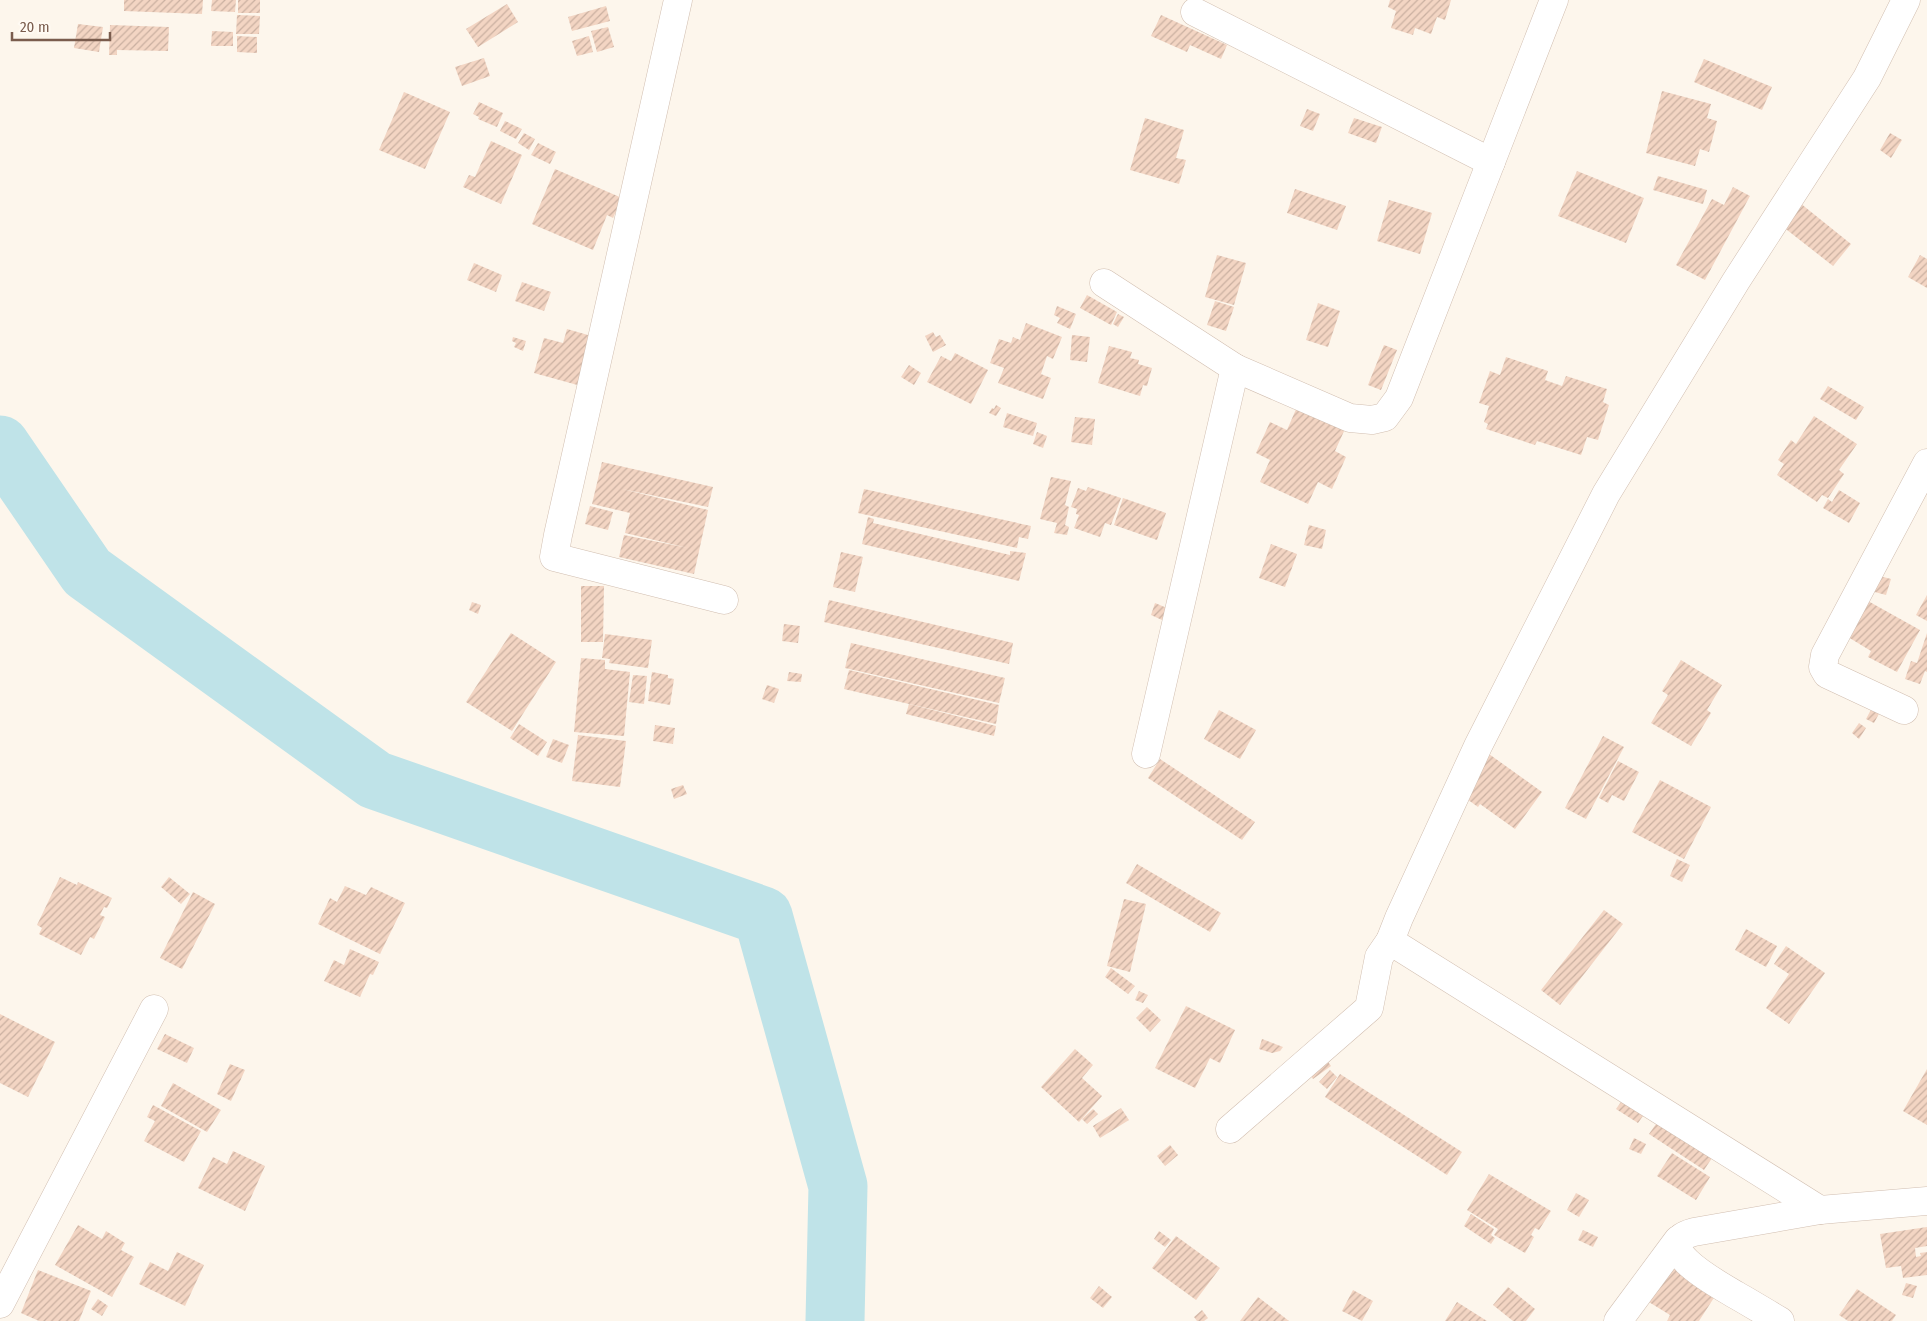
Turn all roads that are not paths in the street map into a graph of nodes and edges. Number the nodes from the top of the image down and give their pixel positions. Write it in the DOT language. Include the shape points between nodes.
graph roads {
  1 [pos="678,0"];
  2 [pos="1554,0"];
  3 [pos="1906,0"];
  4 [pos="1195,12"];
  5 [pos="1491,162"];
  6 [pos="1104,283"];
  7 [pos="1235,368"];
  8 [pos="1927,463"];
  9 [pos="724,600"];
  10 [pos="1904,710"];
  11 [pos="1146,754"];
  12 [pos="1390,941"];
  13 [pos="154,1009"];
  14 [pos="1230,1129"];
  15 [pos="1927,1202"];
  16 [pos="1820,1210"];
  17 [pos="1678,1240"];
  18 [pos="0,1304"];
  19 [pos="1618,1321"];
  20 [pos="1780,1321"];
  1 -- 9 [label="street" via="554,557"];
  2 -- 5 [label="street"];
  3 -- 12 [label="street" via="1867,78 1736,281 1606,494 1478,746"];
  4 -- 5 [label="street"];
  5 -- 7 [label="street" via="1399,398 1385,417 1372,420 1350,418"];
  6 -- 7 [label="street"];
  7 -- 11 [label="street"];
  8 -- 10 [label="street" via="1825,655 1823,667 1827,674"];
  12 -- 14 [label="street" via="1379,957 1369,1008"];
  12 -- 16 [label="street"];
  13 -- 18 [label="street"];
  15 -- 16 [label="street"];
  16 -- 17 [label="street" via="1684,1234"];
  17 -- 19 [label="street"];
  17 -- 20 [label="street" via="1684,1260"];
}
